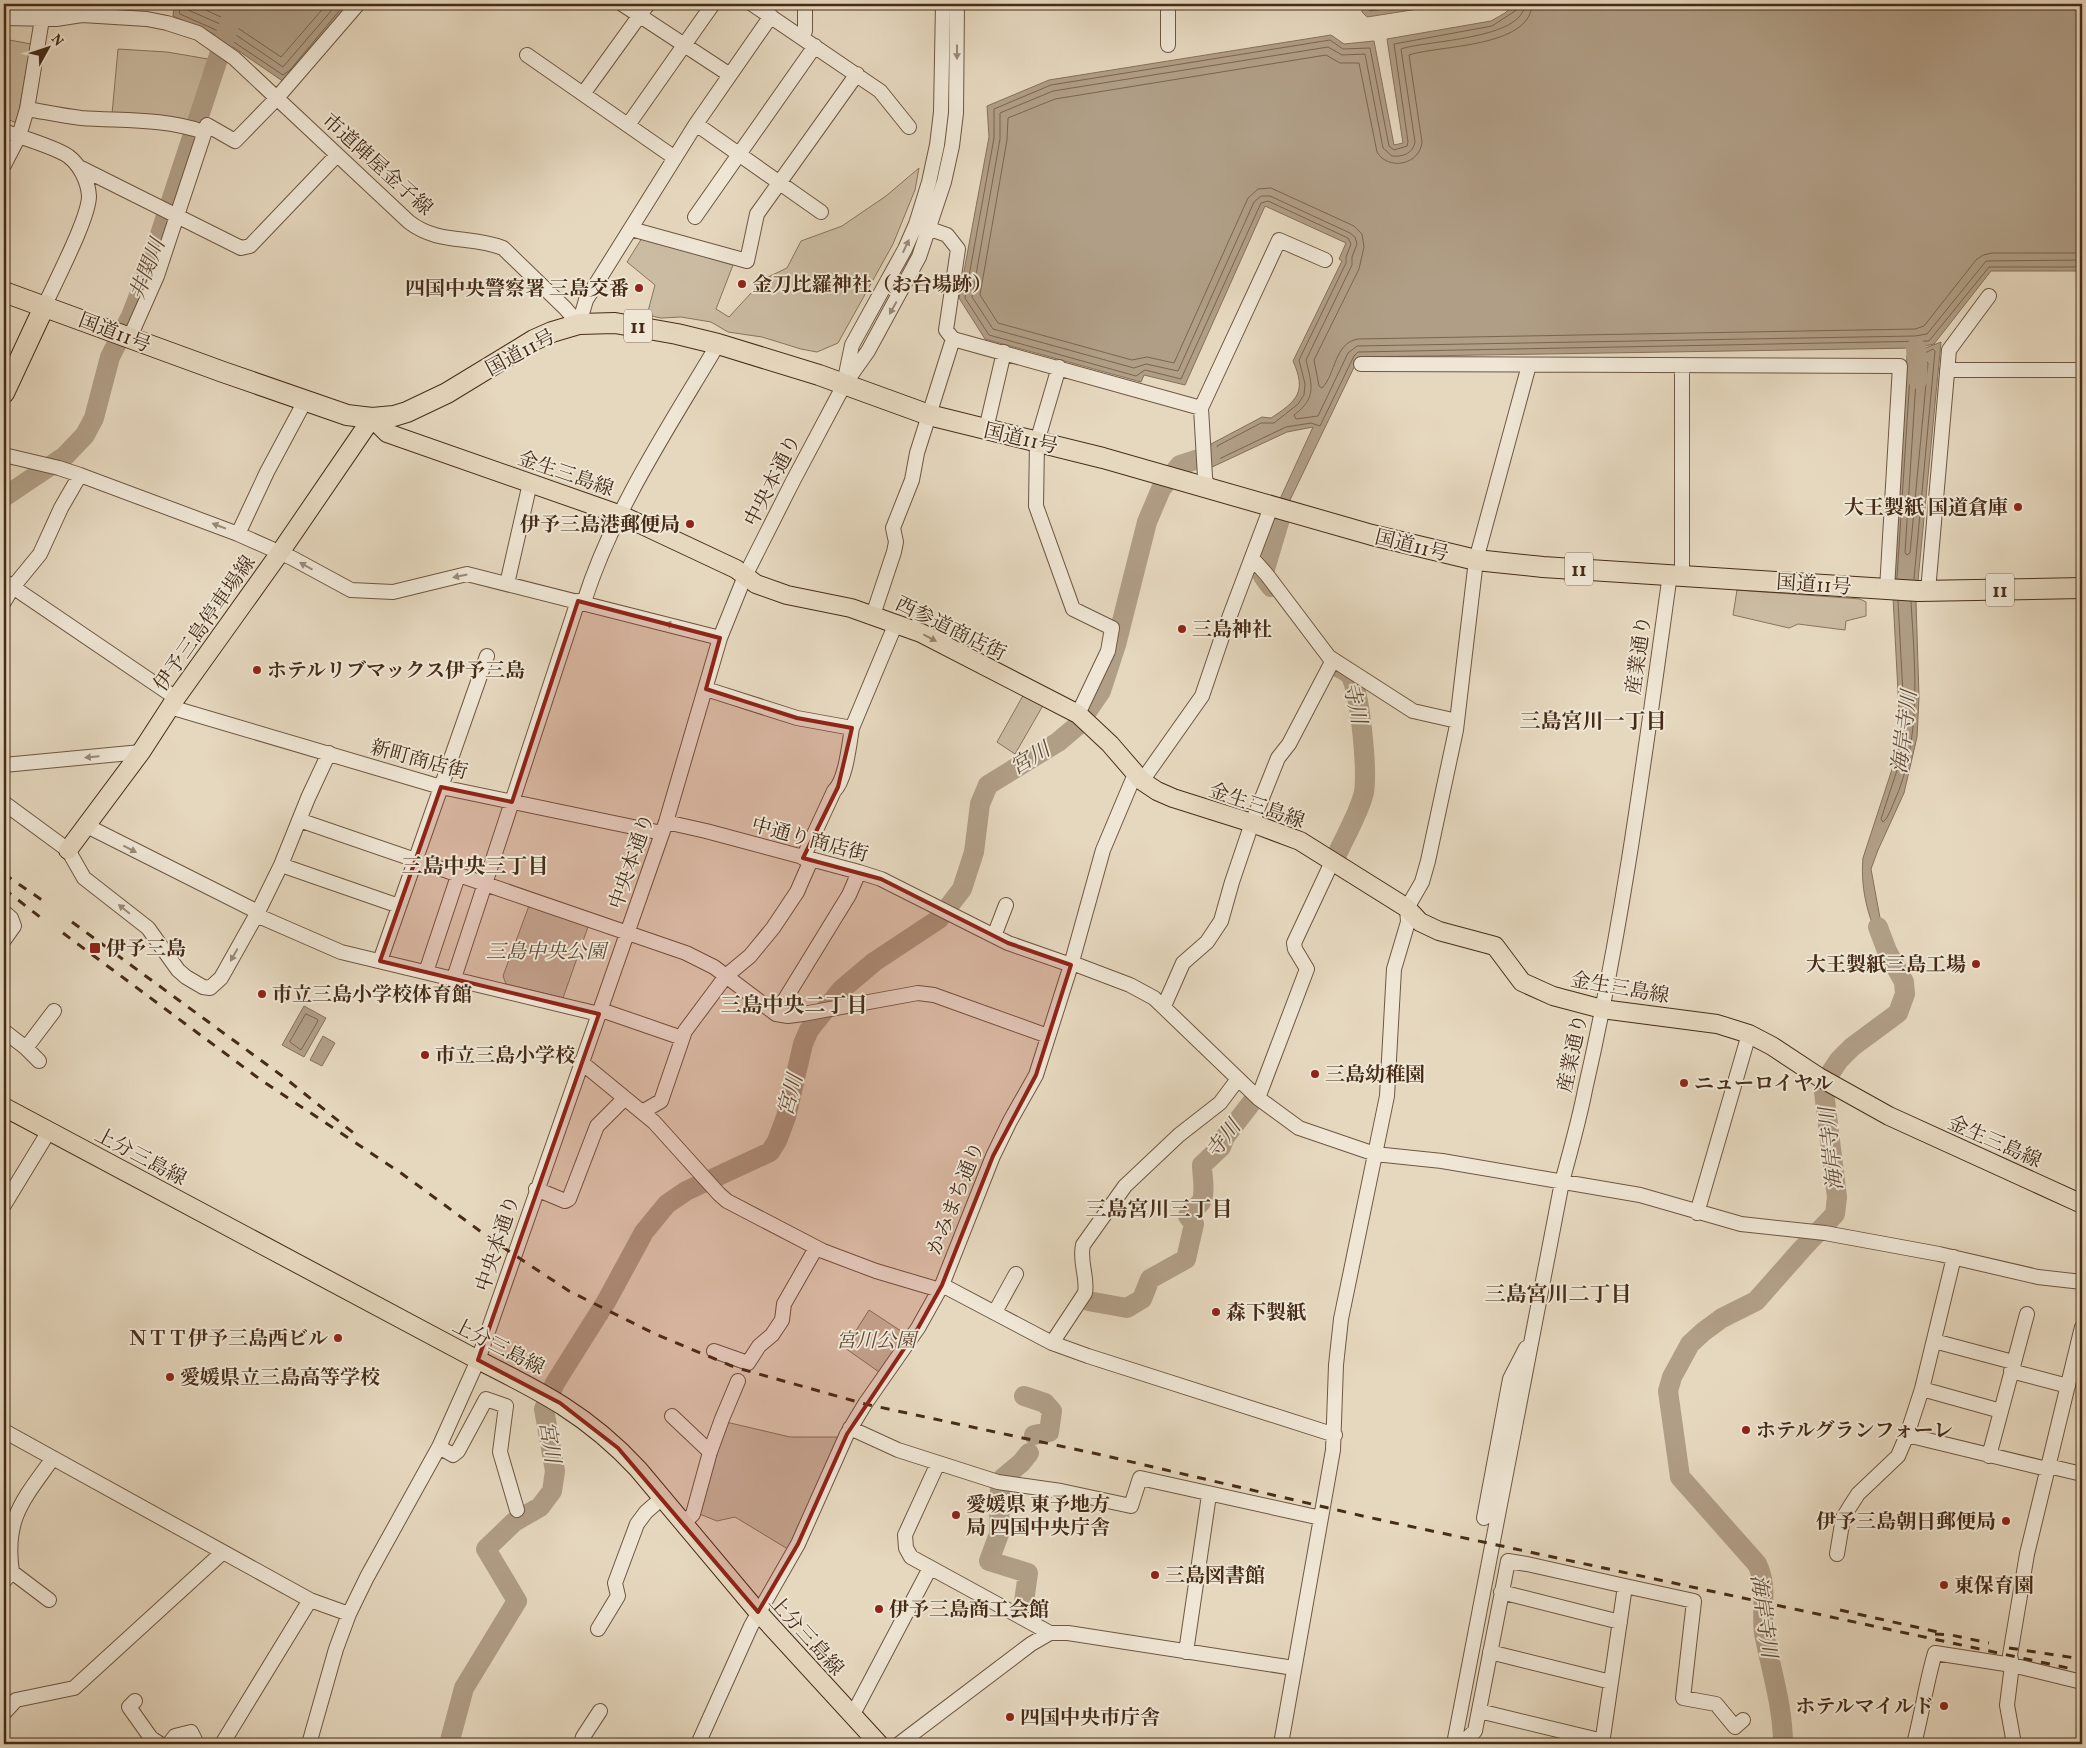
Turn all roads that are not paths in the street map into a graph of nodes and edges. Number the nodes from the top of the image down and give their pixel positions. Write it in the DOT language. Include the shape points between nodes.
graph roads {
  1 [pos="358,4"];
  2 [pos="622,4"];
  3 [pos="648,4"];
  4 [pos="713,4"];
  5 [pos="752,4"];
  6 [pos="805,4"];
  7 [pos="943,4"];
  8 [pos="957,4"];
  9 [pos="1168,4"];
  10 [pos="4,5"];
  11 [pos="82,9"];
  12 [pos="640,16"];
  13 [pos="771,16"];
  14 [pos="4,18"];
  15 [pos="42,19"];
  16 [pos="801,36"];
  17 [pos="1168,44"];
  18 [pos="684,45"];
  19 [pos="815,46"];
  20 [pos="527,54"];
  21 [pos="857,74"];
  22 [pos="730,75"];
  23 [pos="583,94"];
  24 [pos="276,99"];
  25 [pos="27,109"];
  26 [pos="696,124"];
  27 [pos="628,125"];
  28 [pos="909,127"];
  29 [pos="4,131"];
  30 [pos="204,132"];
  31 [pos="19,136"];
  32 [pos="739,154"];
  33 [pos="337,155"];
  34 [pos="675,158"];
  35 [pos="4,165"];
  36 [pos="79,167"];
  37 [pos="779,182"];
  38 [pos="821,212"];
  39 [pos="176,216"];
  40 [pos="695,217"];
  41 [pos="916,224"];
  42 [pos="930,228"];
  43 [pos="631,229"];
  44 [pos="1325,260"];
  45 [pos="4,292"];
  46 [pos="1989,296"];
  47 [pos="44,305"];
  48 [pos="579,324"];
  49 [pos="122,334"];
  50 [pos="953,338"];
  51 [pos="718,344"];
  52 [pos="1004,352"];
  53 [pos="1361,364"];
  54 [pos="1529,365"];
  55 [pos="1682,365"];
  56 [pos="1059,367"];
  57 [pos="1947,370"];
  58 [pos="2082,370"];
  59 [pos="844,385"];
  60 [pos="4,393"];
  61 [pos="305,402"];
  62 [pos="1201,408"];
  63 [pos="929,415"];
  64 [pos="372,418"];
  65 [pos="986,430"];
  66 [pos="1037,442"];
  67 [pos="4,455"];
  68 [pos="80,475"];
  69 [pos="1200,482"];
  70 [pos="530,484"];
  71 [pos="1271,507"];
  72 [pos="621,515"];
  73 [pos="238,534"];
  74 [pos="279,554"];
  75 [pos="1476,560"];
  76 [pos="1260,567"];
  77 [pos="1676,574"];
  78 [pos="745,576"];
  79 [pos="8,584"];
  80 [pos="507,584"];
  81 [pos="2082,588"];
  82 [pos="1890,589"];
  83 [pos="1923,591"];
  84 [pos="4,602"];
  85 [pos="581,602"];
  86 [pos="872,615"];
  87 [pos="896,624"];
  88 [pos="720,638"];
  89 [pos="487,656"];
  90 [pos="1331,665"];
  91 [pos="706,689"];
  92 [pos="173,702"];
  93 [pos="1083,718"];
  94 [pos="1457,721"];
  95 [pos="852,728"];
  96 [pos="141,752"];
  97 [pos="329,754"];
  98 [pos="4,765"];
  99 [pos="1138,778"];
  100 [pos="440,787"];
  101 [pos="512,802"];
  102 [pos="4,803"];
  103 [pos="299,820"];
  104 [pos="1252,823"];
  105 [pos="87,826"];
  106 [pos="664,828"];
  107 [pos="68,850"];
  108 [pos="807,859"];
  109 [pos="416,861"];
  110 [pos="1332,862"];
  111 [pos="281,865"];
  112 [pos="859,872"];
  113 [pos="458,876"];
  114 [pos="483,884"];
  115 [pos="1006,904"];
  116 [pos="400,906"];
  117 [pos="1407,908"];
  118 [pos="257,914"];
  119 [pos="7,915"];
  120 [pos="628,932"];
  121 [pos="994,936"];
  122 [pos="4,940"];
  123 [pos="380,961"];
  124 [pos="1071,964"];
  125 [pos="426,972"];
  126 [pos="726,976"];
  127 [pos="454,978"];
  128 [pos="1164,1006"];
  129 [pos="1602,1009"];
  130 [pos="54,1011"];
  131 [pos="600,1012"];
  132 [pos="776,1014"];
  133 [pos="4,1031"];
  134 [pos="1749,1034"];
  135 [pos="1048,1036"];
  136 [pos="682,1038"];
  137 [pos="26,1048"];
  138 [pos="40,1061"];
  139 [pos="581,1062"];
  140 [pos="1238,1079"];
  141 [pos="624,1098"];
  142 [pos="1258,1098"];
  143 [pos="4,1107"];
  144 [pos="642,1112"];
  145 [pos="49,1131"];
  146 [pos="1375,1154"];
  147 [pos="1562,1182"];
  148 [pos="536,1190"];
  149 [pos="2082,1204"];
  150 [pos="4,1205"];
  151 [pos="1696,1213"];
  152 [pos="816,1248"];
  153 [pos="1954,1257"];
  154 [pos="1016,1274"];
  155 [pos="2082,1282"];
  156 [pos="941,1287"];
  157 [pos="995,1312"];
  158 [pos="2027,1314"];
  159 [pos="2082,1327"];
  160 [pos="1533,1334"];
  161 [pos="1934,1341"];
  162 [pos="1052,1343"];
  163 [pos="714,1351"];
  164 [pos="478,1360"];
  165 [pos="2012,1366"];
  166 [pos="738,1381"];
  167 [pos="2068,1386"];
  168 [pos="1922,1389"];
  169 [pos="2001,1411"];
  170 [pos="672,1416"];
  171 [pos="850,1428"];
  172 [pos="4,1431"];
  173 [pos="1335,1435"];
  174 [pos="1908,1435"];
  175 [pos="439,1447"];
  176 [pos="710,1452"];
  177 [pos="1989,1456"];
  178 [pos="53,1458"];
  179 [pos="938,1463"];
  180 [pos="2048,1468"];
  181 [pos="2082,1474"];
  182 [pos="1209,1494"];
  183 [pos="662,1498"];
  184 [pos="517,1510"];
  185 [pos="1321,1518"];
  186 [pos="1484,1518"];
  187 [pos="683,1524"];
  188 [pos="222,1552"];
  189 [pos="1837,1554"];
  190 [pos="930,1568"];
  191 [pos="8,1576"];
  192 [pos="1625,1586"];
  193 [pos="1502,1592"];
  194 [pos="49,1600"];
  195 [pos="310,1600"];
  196 [pos="758,1612"];
  197 [pos="349,1614"];
  198 [pos="1620,1622"];
  199 [pos="598,1628"];
  200 [pos="1050,1633"];
  201 [pos="1186,1652"];
  202 [pos="1490,1652"];
  203 [pos="2012,1665"];
  204 [pos="1294,1668"];
  205 [pos="1611,1682"];
  206 [pos="2082,1682"];
  207 [pos="135,1701"];
  208 [pos="600,1711"];
  209 [pos="1479,1711"];
  210 [pos="4,1713"];
  211 [pos="852,1716"];
  212 [pos="1743,1720"];
  213 [pos="1603,1743"];
  214 [pos="160,1744"];
  215 [pos="169,1744"];
  216 [pos="197,1744"];
  217 [pos="222,1744"];
  218 [pos="310,1744"];
  219 [pos="581,1744"];
  220 [pos="698,1744"];
  221 [pos="879,1744"];
  222 [pos="899,1744"];
  223 [pos="1281,1744"];
  224 [pos="1454,1744"];
  225 [pos="1461,1744"];
  226 [pos="1914,1744"];
  227 [pos="2014,1744"];
  1 -- 24 [label="street"];
  2 -- 12 [label="street"];
  3 -- 12 [label="street"];
  4 -- 18 [label="street"];
  5 -- 13 [label="street"];
  6 -- 16 [label="street" via="805,31"];
  7 -- 41 [label="street" via="943,78 937,145"];
  8 -- 42 [label="street, one-way" via="956,114 944,182"];
  9 -- 17 [label="street"];
  10 -- 11 [label="street"];
  11 -- 15 [label="street" via="56,19"];
  11 -- 24 [label="street, 市道陣屋金子線" via="167,23 198,33 234,58"];
  12 -- 18 [label="street"];
  12 -- 23 [label="street"];
  13 -- 16 [label="street"];
  13 -- 22 [label="street"];
  14 -- 15 [label="street"];
  15 -- 25 [label="street"];
  16 -- 19 [label="street"];
  18 -- 22 [label="street"];
  18 -- 27 [label="street"];
  19 -- 21 [label="street"];
  19 -- 32 [label="street"];
  20 -- 23 [label="street"];
  21 -- 28 [label="street" via="880,91"];
  21 -- 37 [label="street"];
  22 -- 26 [label="street"];
  23 -- 27 [label="street"];
  24 -- 30 [label="street" via="236,141 207,125"];
  24 -- 33 [label="street, 市道陣屋金子線"];
  25 -- 30 [label="street" via="80,118 145,120"];
  25 -- 31 [label="street"];
  26 -- 32 [label="street"];
  26 -- 34 [label="street"];
  27 -- 34 [label="street"];
  29 -- 31 [label="street"];
  30 -- 39 [label="street"];
  31 -- 35 [label="street"];
  31 -- 36 [label="street" via="68,156"];
  32 -- 37 [label="street"];
  32 -- 40 [label="street"];
  33 -- 39 [label="street" via="250,246 241,248"];
  33 -- 48 [label="street, 市道陣屋金子線" via="421,231 503,248"];
  34 -- 43 [label="street"];
  36 -- 39 [label="street"];
  36 -- 47 [label="street" via="89,196 86,213"];
  37 -- 38 [label="street"];
  37 -- 43 [label="street" via="758,214 747,261"];
  39 -- 49 [label="street" via="157,276"];
  41 -- 42 [label="street"];
  59 -- 41 [label="street, one-way" via="852,346"];
  42 -- 50 [label="street" via="947,235 958,249 946,330"];
  42 -- 59 [label="street, one-way" via="920,257 893,307"];
  43 -- 48 [label="street" via="586,300"];
  44 -- 62 [label="street" via="1279,240"];
  45 -- 47 [label="highway, 国道11号 / 11"];
  46 -- 57 [label="street" via="1949,350"];
  47 -- 49 [label="highway, 国道11号 / 11"];
  47 -- 60 [label="highway"];
  48 -- 51 [label="highway, 国道11号 / 11" via="615,323 645,327"];
  48 -- 64 [label="highway, 国道11号 / 11" via="534,340 425,404 394,416"];
  49 -- 61 [label="highway, 国道11号 / 11"];
  50 -- 52 [label="street"];
  50 -- 63 [label="street"];
  51 -- 59 [label="highway, 国道11号 / 11"];
  51 -- 72 [label="street" via="638,478"];
  52 -- 56 [label="street"];
  52 -- 65 [label="street"];
  53 -- 54 [label="street"];
  54 -- 55 [label="street"];
  54 -- 75 [label="street"];
  55 -- 77 [label="street, 産業通り"];
  55 -- 82 [label="street" via="1900,366"];
  56 -- 62 [label="street"];
  56 -- 66 [label="street"];
  57 -- 58 [label="street"];
  57 -- 83 [label="street"];
  59 -- 63 [label="highway, 国道11号 / 11"];
  59 -- 78 [label="street, 中央本通り"];
  61 -- 64 [label="highway, 国道11号 / 11" via="347,415"];
  61 -- 73 [label="street"];
  62 -- 69 [label="street"];
  63 -- 65 [label="highway, 国道11号 / 11"];
  63 -- 86 [label="street" via="912,480 893,528 894,552"];
  64 -- 70 [label="main road, 金生三島線" via="387,433"];
  64 -- 74 [label="main road, 伊予三島停車場線"];
  65 -- 66 [label="highway, 国道11号 / 11"];
  66 -- 69 [label="highway, 国道11号 / 11"];
  66 -- 93 [label="street" via="1036,506 1072,609 1112,628 1108,651"];
  67 -- 68 [label="street"];
  73 -- 68 [label="street, one-way"];
  68 -- 79 [label="street" via="40,554"];
  69 -- 71 [label="highway, 国道11号 / 11"];
  70 -- 72 [label="main road, 金生三島線"];
  70 -- 80 [label="street"];
  71 -- 75 [label="highway, 国道11号 / 11"];
  71 -- 76 [label="street, かみまち通り"];
  72 -- 78 [label="main road, 金生三島線"];
  72 -- 85 [label="street"];
  73 -- 74 [label="street"];
  80 -- 74 [label="street, one-way" via="467,574 393,592 355,590 340,586"];
  74 -- 92 [label="main road, 伊予三島停車場線"];
  75 -- 77 [label="highway, 国道11号 / 11"];
  75 -- 94 [label="street"];
  76 -- 90 [label="street" via="1329,657"];
  76 -- 99 [label="street, かみまち通り" via="1222,634 1202,696"];
  77 -- 82 [label="highway, 国道11号 / 11"];
  77 -- 129 [label="street, 産業通り"];
  78 -- 86 [label="main road, 西参道商店街" via="787,596"];
  78 -- 88 [label="street, 中央本通り"];
  79 -- 84 [label="street"];
  79 -- 92 [label="street, 新町商店街"];
  80 -- 85 [label="street"];
  81 -- 83 [label="highway, 国道11号 / 11"];
  82 -- 83 [label="highway, 国道11号 / 11"];
  88 -- 85 [label="street, one-way"];
  85 -- 101 [label="street"];
  86 -- 87 [label="main road, 西参道商店街"];
  87 -- 93 [label="main road, 西参道商店街, one-way" via="921,633"];
  87 -- 95 [label="street"];
  88 -- 91 [label="street, 中央本通り"];
  89 -- 100 [label="street"];
  90 -- 94 [label="street" via="1413,710"];
  90 -- 104 [label="street" via="1289,744 1278,758"];
  91 -- 95 [label="street" via="797,718"];
  91 -- 106 [label="street, 中央本通り"];
  92 -- 96 [label="main road, 伊予三島停車場線"];
  92 -- 97 [label="street, 新町商店街"];
  93 -- 99 [label="main road, 金生三島線"];
  94 -- 117 [label="street" via="1428,861 1422,882"];
  95 -- 108 [label="street" via="838,788"];
  96 -- 98 [label="street, one-way"];
  96 -- 105 [label="main road, 伊予三島停車場線"];
  97 -- 100 [label="street, 新町商店街"];
  97 -- 103 [label="street"];
  99 -- 104 [label="main road, 金生三島線" via="1173,798"];
  99 -- 124 [label="street, かみまち通り" via="1104,850"];
  100 -- 101 [label="street, 新町商店街"];
  100 -- 109 [label="street"];
  101 -- 106 [label="street, 新町商店街"];
  101 -- 114 [label="street"];
  102 -- 107 [label="street"];
  103 -- 109 [label="street"];
  103 -- 111 [label="street"];
  104 -- 110 [label="main road, 金生三島線" via="1300,841"];
  104 -- 128 [label="street" via="1221,921 1207,942 1184,963"];
  105 -- 107 [label="main road, 伊予三島停車場線"];
  105 -- 118 [label="street, one-way"];
  106 -- 108 [label="street, 中通り商店街" via="706,831"];
  106 -- 120 [label="street, 中央本通り"];
  118 -- 107 [label="street, one-way" via="221,978 210,988 202,987 178,970 148,928 84,878"];
  108 -- 112 [label="street, 中通り商店街"];
  108 -- 126 [label="street" via="797,892 773,928 750,956"];
  109 -- 113 [label="street"];
  109 -- 116 [label="street"];
  110 -- 117 [label="main road, 金生三島線"];
  110 -- 142 [label="street" via="1294,943 1294,949 1307,969"];
  111 -- 116 [label="street"];
  111 -- 118 [label="street"];
  112 -- 121 [label="street, 中通り商店街" via="881,879"];
  112 -- 132 [label="street" via="849,895"];
  113 -- 114 [label="street"];
  113 -- 125 [label="street"];
  114 -- 120 [label="street"];
  114 -- 127 [label="street"];
  115 -- 121 [label="street"];
  116 -- 123 [label="street"];
  117 -- 129 [label="main road, 金生三島線" via="1420,922 1439,931 1495,946 1522,982 1554,996"];
  117 -- 146 [label="street" via="1408,922 1394,969 1387,1096"];
  118 -- 123 [label="street" via="341,952"];
  119 -- 122 [label="street" via="14,926"];
  120 -- 126 [label="street" via="686,953"];
  120 -- 131 [label="street, 中央本通り"];
  121 -- 124 [label="street, 中通り商店街"];
  123 -- 125 [label="street"];
  124 -- 128 [label="street, 中通り商店街" via="1130,985"];
  124 -- 135 [label="street, かみまち通り"];
  125 -- 127 [label="street"];
  126 -- 132 [label="street"];
  126 -- 136 [label="street"];
  127 -- 131 [label="street"];
  128 -- 140 [label="street, 中通り商店街"];
  129 -- 134 [label="main road, 金生三島線" via="1717,1024"];
  129 -- 147 [label="street, 産業通り"];
  130 -- 137 [label="street"];
  131 -- 136 [label="street"];
  131 -- 139 [label="street, 中央本通り"];
  132 -- 135 [label="street" via="803,1014 918,993 934,995"];
  133 -- 137 [label="street"];
  134 -- 149 [label="main road, 金生三島線" via="1889,1116"];
  134 -- 151 [label="street"];
  135 -- 156 [label="street, かみまち通り" via="1036,1075 993,1156"];
  136 -- 144 [label="street" via="661,1101"];
  137 -- 138 [label="street"];
  139 -- 141 [label="street"];
  139 -- 148 [label="street, 中央本通り"];
  140 -- 142 [label="street, 中通り商店街"];
  140 -- 162 [label="street" via="1220,1103 1179,1135 1124,1186 1114,1200 1083,1245 1080,1255 1085,1293"];
  141 -- 144 [label="street"];
  141 -- 148 [label="street" via="597,1126 569,1199"];
  142 -- 146 [label="street, 中通り商店街" via="1299,1128"];
  143 -- 145 [label="main road, 上分三島線"];
  144 -- 152 [label="street" via="727,1200"];
  145 -- 150 [label="street"];
  145 -- 164 [label="main road, 上分三島線"];
  146 -- 147 [label="street, 中通り商店街" via="1442,1161"];
  146 -- 173 [label="street" via="1341,1319 1336,1365"];
  147 -- 151 [label="street, 中通り商店街" via="1640,1195"];
  147 -- 160 [label="street, 産業通り"];
  148 -- 164 [label="street, 中央本通り"];
  151 -- 153 [label="street, 中通り商店街" via="1741,1224 1818,1232"];
  152 -- 156 [label="street" via="876,1271"];
  152 -- 163 [label="street" via="784,1304 782,1320 748,1363"];
  153 -- 155 [label="street, 中通り商店街" via="2038,1277"];
  153 -- 161 [label="street"];
  154 -- 157 [label="street"];
  156 -- 157 [label="street"];
  156 -- 171 [label="street, かみまち通り" via="918,1328"];
  157 -- 162 [label="street"];
  158 -- 165 [label="street"];
  159 -- 167 [label="street"];
  160 -- 186 [label="street" via="1510,1379"];
  160 -- 224 [label="street, 産業通り"];
  161 -- 165 [label="street"];
  161 -- 168 [label="street"];
  162 -- 173 [label="street"];
  164 -- 175 [label="street, 中央本通り"];
  164 -- 183 [label="main road, 上分三島線" via="560,1403 596,1428"];
  165 -- 167 [label="street"];
  165 -- 169 [label="street"];
  166 -- 176 [label="street"];
  167 -- 180 [label="street"];
  168 -- 169 [label="street"];
  168 -- 174 [label="street"];
  169 -- 177 [label="street"];
  170 -- 176 [label="street"];
  171 -- 179 [label="street" via="898,1450"];
  171 -- 196 [label="street, かみまち通り" via="798,1544"];
  172 -- 178 [label="street"];
  173 -- 185 [label="street"];
  174 -- 177 [label="street"];
  174 -- 189 [label="street" via="1898,1456 1858,1494 1843,1518"];
  175 -- 184 [label="street" via="453,1455 458,1451 486,1399 506,1406 500,1452"];
  175 -- 197 [label="street, 中央本通り"];
  176 -- 187 [label="street" via="693,1514"];
  177 -- 180 [label="street"];
  178 -- 188 [label="street"];
  178 -- 191 [label="street" via="13,1521"];
  179 -- 182 [label="street" via="1002,1483 1131,1506 1140,1478"];
  179 -- 190 [label="street" via="905,1535 911,1557"];
  180 -- 181 [label="street"];
  180 -- 203 [label="street" via="2027,1554 2010,1655"];
  182 -- 185 [label="street"];
  182 -- 201 [label="street"];
  183 -- 187 [label="main road, 上分三島線"];
  183 -- 199 [label="street" via="637,1524 615,1583 618,1596"];
  185 -- 204 [label="street"];
  187 -- 196 [label="main road, 上分三島線"];
  188 -- 195 [label="street"];
  188 -- 210 [label="street" via="74,1688 16,1700"];
  190 -- 200 [label="street"];
  190 -- 211 [label="street"];
  191 -- 194 [label="street"];
  192 -- 193 [label="street" via="1508,1561"];
  192 -- 198 [label="street"];
  192 -- 212 [label="street" via="1694,1601 1683,1698 1716,1704 1736,1727"];
  193 -- 198 [label="street"];
  193 -- 202 [label="street"];
  195 -- 197 [label="street"];
  195 -- 217 [label="street"];
  196 -- 211 [label="main road, 上分三島線"];
  196 -- 220 [label="street, かみまち通り"];
  197 -- 218 [label="street, 中央本通り"];
  198 -- 205 [label="street"];
  200 -- 201 [label="street"];
  200 -- 222 [label="street"];
  201 -- 204 [label="street"];
  202 -- 205 [label="street"];
  202 -- 209 [label="street"];
  203 -- 206 [label="street"];
  203 -- 226 [label="street" via="1935,1653 1924,1689"];
  203 -- 227 [label="street" via="2007,1705"];
  204 -- 223 [label="street"];
  205 -- 213 [label="street"];
  207 -- 214 [label="street" via="129,1707 151,1738"];
  208 -- 219 [label="street"];
  209 -- 213 [label="street"];
  209 -- 225 [label="street" via="1475,1731"];
  211 -- 221 [label="main road, 上分三島線"];
  215 -- 216 [label="street" via="175,1736 191,1732"];
}
